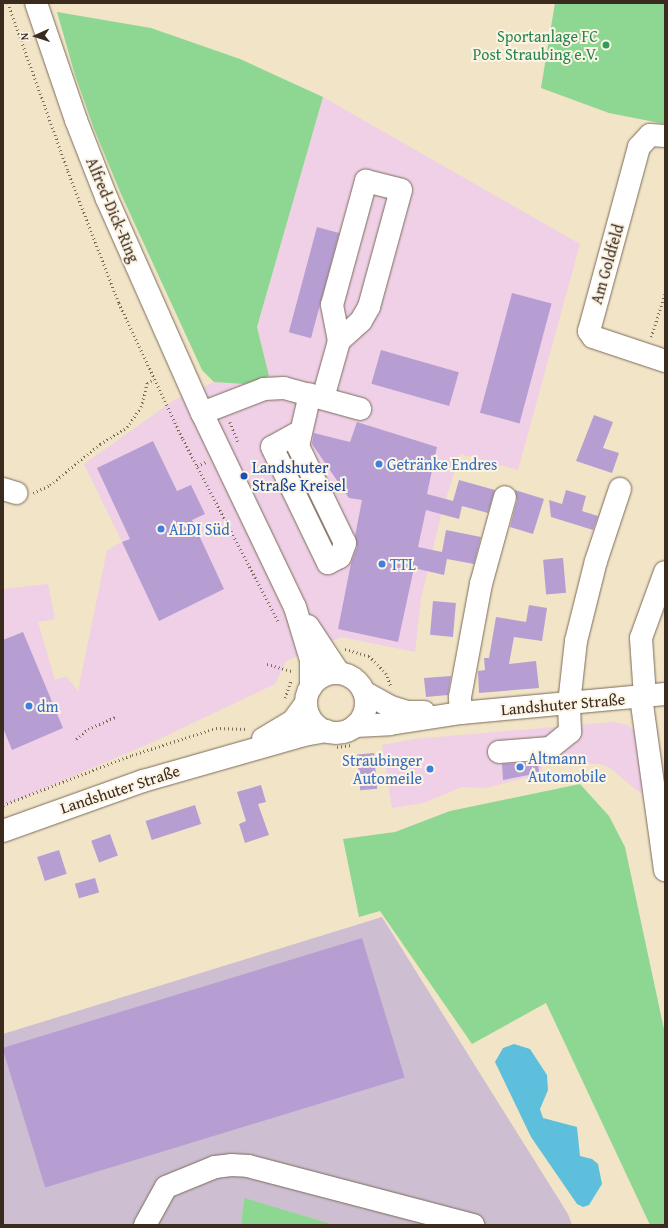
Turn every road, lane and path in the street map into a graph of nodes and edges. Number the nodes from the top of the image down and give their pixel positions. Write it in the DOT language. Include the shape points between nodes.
graph roads {
  1 [pos="8,3"];
  2 [pos="36,3"];
  3 [pos="665,136"];
  4 [pos="665,293"];
  5 [pos="339,341"];
  6 [pos="655,358"];
  7 [pos="154,378"];
  8 [pos="317,396"];
  9 [pos="360,408"];
  10 [pos="202,413"];
  11 [pos="301,431"];
  12 [pos="620,489"];
  13 [pos="10,491"];
  14 [pos="505,497"];
  15 [pos="665,572"];
  16 [pos="295,607"];
  17 [pos="280,626"];
  18 [pos="268,664"];
  19 [pos="289,670"];
  20 [pos="339,673"];
  21 [pos="364,692"];
  22 [pos="308,695"];
  23 [pos="650,696"];
  24 [pos="569,704"];
  25 [pos="461,713"];
  26 [pos="115,717"];
  27 [pos="254,726"];
  28 [pos="355,726"];
  29 [pos="327,731"];
  30 [pos="76,739"];
  31 [pos="499,752"];
  32 [pos="239,753"];
  33 [pos="3,806"];
  34 [pos="3,831"];
  35 [pos="665,870"];
  36 [pos="145,1225"];
  37 [pos="473,1225"];
  1 -- 7 [label="path" via="97,248"];
  2 -- 10 [label="main road, Alfred-Dick-Ring" via="76,120 107,199"];
  3 -- 6 [label="main road, Am Goldfeld" via="650,135 639,147 589,331 593,337"];
  4 -- 6 [label="path"];
  5 -- 5 [label="main road" via="361,321 368,307 401,190 366,181 332,305"];
  5 -- 8 [label="main road"];
  7 -- 13 [label="path" via="147,383 141,406 127,428 100,444 40,491"];
  7 -- 17 [label="path"];
  8 -- 9 [label="main road"];
  8 -- 10 [label="main road" via="284,388 264,388"];
  8 -- 11 [label="main road"];
  10 -- 16 [label="main road, Alfred-Dick-Ring"];
  11 -- 11 [label="main road" via="298,446 345,543 340,557 328,563 272,447"];
  12 -- 24 [label="main road" via="596,561 576,641"];
  14 -- 25 [label="main road" via="481,584 460,697"];
  15 -- 23 [label="main road" via="641,638"];
  16 -- 20 [label="main road, Alfred-Dick-Ring"];
  16 -- 22 [label="main road, Alfred-Dick-Ring" via="311,660"];
  18 -- 19 [label="path"];
  20 -- 21 [label="main road" via="354,679"];
  20 -- 22 [label="main road" via="323,676"];
  21 -- 25 [label="main road, Landshuter Straße" via="391,707 407,712"];
  21 -- 28 [label="main road" via="364,710"];
  22 -- 29 [label="main road" via="312,721"];
  22 -- 32 [label="main road, Landshuter Straße" via="293,721"];
  23 -- 24 [label="main road, Landshuter Straße"];
  23 -- 35 [label="main road"];
  24 -- 25 [label="main road, Landshuter Straße"];
  24 -- 31 [label="main road" via="570,732 550,748"];
  25 -- 28 [label="main road, Landshuter Straße" via="390,724"];
  26 -- 30 [label="path" via="88,729"];
  27 -- 33 [label="path" via="248,729 216,728 132,756"];
  28 -- 29 [label="main road" via="337,733"];
  29 -- 32 [label="main road, Landshuter Straße"];
  32 -- 34 [label="main road, Landshuter Straße" via="96,795"];
  36 -- 37 [label="main road" via="166,1187 215,1167 231,1165 248,1166"];
}
